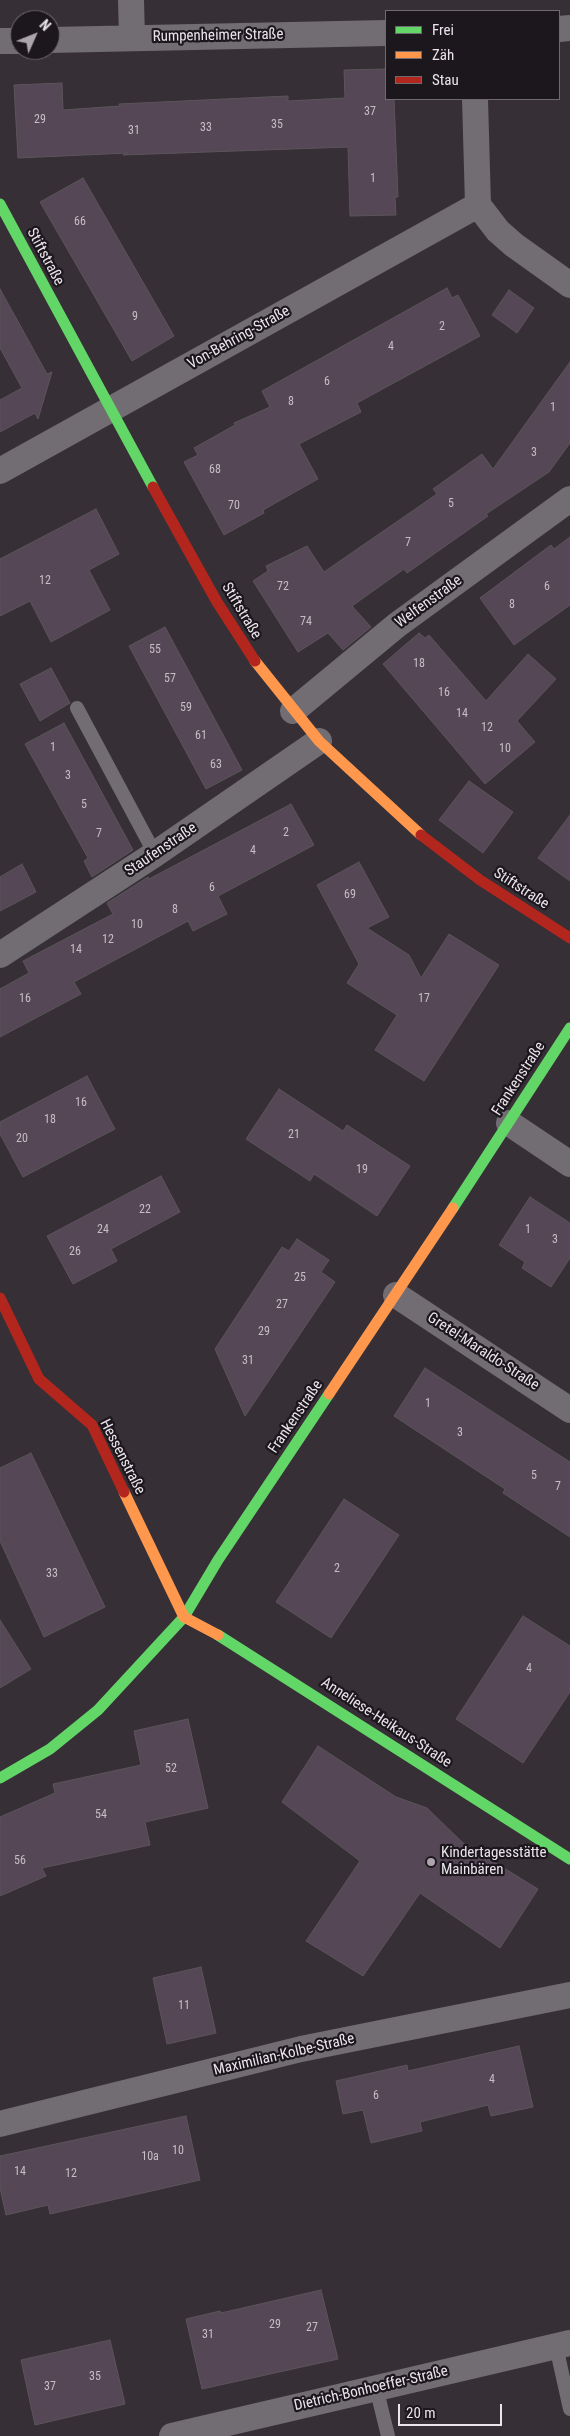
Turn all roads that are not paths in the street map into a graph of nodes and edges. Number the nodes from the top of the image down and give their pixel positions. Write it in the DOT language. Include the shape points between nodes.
graph roads {
  1 [pos="131,0"];
  2 [pos="385,33"];
  3 [pos="132,38"];
  4 [pos="60,40"];
  5 [pos="475,100"];
  6 [pos="0,204"];
  7 [pos="478,205"];
  8 [pos="570,285"];
  9 [pos="110,411"];
  10 [pos="0,471"];
  11 [pos="570,499"];
  12 [pos="77,708"];
  13 [pos="293,712"];
  14 [pos="319,741"];
  15 [pos="155,854"];
  16 [pos="570,938"];
  17 [pos="0,955"];
  18 [pos="570,1028"];
  19 [pos="508,1123"];
  20 [pos="570,1164"];
  21 [pos="396,1295"];
  22 [pos="0,1298"];
  23 [pos="570,1410"];
  24 [pos="184,1617"];
  25 [pos="0,1778"];
  26 [pos="570,1858"];
  27 [pos="570,1995"];
  28 [pos="0,2124"];
  29 [pos="563,2345"];
  30 [pos="376,2387"];
  31 [pos="570,2409"];
  32 [pos="185,2435"];
  33 [pos="388,2436"];
  1 -- 3 [label="street"];
  2 -- 3 [label="street, Rumpenheimer Straße"];
  3 -- 4 [label="street, Rumpenheimer Straße"];
  5 -- 7 [label="street"];
  6 -- 9 [label="street, Stiftstraße"];
  7 -- 8 [label="street" via="498,231"];
  7 -- 9 [label="street, Von-Behring-Straße"];
  9 -- 10 [label="street, Von-Behring-Straße"];
  9 -- 13 [label="street, Stiftstraße" via="241,642"];
  11 -- 13 [label="street, Welfenstraße" via="396,624"];
  12 -- 15 [label="lane"];
  13 -- 14 [label="street, Stiftstraße"];
  14 -- 15 [label="street, Staufenstraße"];
  14 -- 16 [label="street, Stiftstraße" via="383,804 433,846"];
  15 -- 17 [label="street, Staufenstraße"];
  18 -- 19 [label="street, Frankenstraße"];
  19 -- 20 [label="street"];
  19 -- 21 [label="street, Frankenstraße"];
  21 -- 23 [label="street, Gretel-Maraldo-Straße"];
  21 -- 24 [label="street, Frankenstraße"];
  22 -- 24 [label="street, Hessenstraße" via="39,1379 92,1425"];
  24 -- 25 [label="street, Frankenstraße" via="98,1710 50,1749"];
  24 -- 26 [label="street, Anneliese-Heikaus-Straße" via="230,1641"];
  27 -- 28 [label="street, Maximilian-Kolbe-Straße" via="301,2049"];
  29 -- 30 [label="street, Dietrich-Bonhoeffer-Straße"];
  29 -- 31 [label="lane"];
  30 -- 32 [label="street, Dietrich-Bonhoeffer-Straße"];
  30 -- 33 [label="lane"];
}
